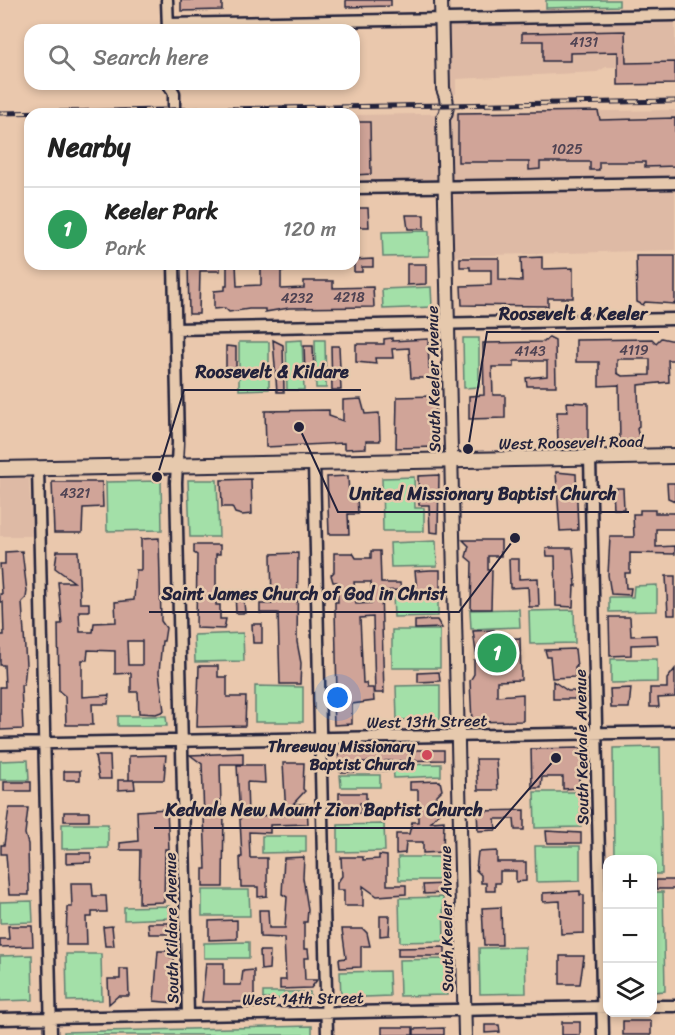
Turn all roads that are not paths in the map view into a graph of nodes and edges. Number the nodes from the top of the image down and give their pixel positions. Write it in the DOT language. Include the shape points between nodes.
graph roads {
  1 [pos="167,0"];
  2 [pos="441,0"];
  3 [pos="675,15"];
  4 [pos="441,19"];
  5 [pos="168,24"];
  6 [pos="270,24"];
  7 [pos="167,90"];
  8 [pos="173,90"];
  9 [pos="167,108"];
  10 [pos="174,108"];
  11 [pos="675,183"];
  12 [pos="445,186"];
  13 [pos="360,188"];
  14 [pos="174,270"];
  15 [pos="675,319"];
  16 [pos="448,323"];
  17 [pos="175,329"];
  18 [pos="675,456"];
  19 [pos="590,458"];
  20 [pos="451,461"];
  21 [pos="314,463"];
  22 [pos="177,466"];
  23 [pos="38,468"];
  24 [pos="0,469"];
  25 [pos="675,732"];
  26 [pos="596,733"];
  27 [pos="458,736"];
  28 [pos="320,738"];
  29 [pos="182,741"];
  30 [pos="44,743"];
  31 [pos="0,744"];
  32 [pos="604,963"];
  33 [pos="675,1005"];
  34 [pos="657,1006"];
  35 [pos="603,1007"];
  36 [pos="464,1010"];
  37 [pos="327,1012"];
  38 [pos="188,1015"];
  39 [pos="604,1017"];
  40 [pos="51,1018"];
  41 [pos="0,1019"];
  42 [pos="51,1035"];
  43 [pos="327,1035"];
  44 [pos="465,1035"];
  45 [pos="603,1035"];
  1 -- 5 [label="street"];
  2 -- 4 [label="street, South Keeler Avenue"];
  3 -- 4 [label="street"];
  4 -- 6 [label="street"];
  4 -- 12 [label="street, South Keeler Avenue" via="439,104"];
  7 -- 9 [label="street"];
  8 -- 10 [label="street"];
  11 -- 12 [label="street"];
  12 -- 13 [label="street"];
  12 -- 16 [label="street, South Keeler Avenue"];
  14 -- 17 [label="street, South Kildare Avenue"];
  15 -- 16 [label="street"];
  16 -- 17 [label="street"];
  16 -- 20 [label="street, South Keeler Avenue"];
  17 -- 22 [label="street, South Kildare Avenue"];
  18 -- 19 [label="main road, West Roosevelt Road"];
  19 -- 20 [label="main road, West Roosevelt Road"];
  19 -- 26 [label="street, South Kedvale Avenue"];
  20 -- 21 [label="main road, West Roosevelt Road"];
  20 -- 27 [label="street, South Keeler Avenue"];
  21 -- 22 [label="main road, West Roosevelt Road"];
  21 -- 28 [label="street"];
  22 -- 23 [label="main road, West Roosevelt Road"];
  22 -- 29 [label="street, South Kildare Avenue"];
  23 -- 24 [label="main road, West Roosevelt Road"];
  23 -- 30 [label="street"];
  25 -- 26 [label="street, West 13th Street"];
  26 -- 27 [label="street, West 13th Street"];
  26 -- 32 [label="street, South Kedvale Avenue"];
  27 -- 28 [label="street, West 13th Street"];
  27 -- 36 [label="street, South Keeler Avenue"];
  28 -- 29 [label="street, West 13th Street"];
  28 -- 37 [label="street"];
  29 -- 30 [label="street, West 13th Street"];
  29 -- 38 [label="street, South Kildare Avenue"];
  30 -- 31 [label="street, West 13th Street"];
  30 -- 40 [label="street"];
  33 -- 34 [label="street"];
  35 -- 36 [label="street, West 14th Street"];
  36 -- 37 [label="street, West 14th Street"];
  36 -- 44 [label="street, South Keeler Avenue"];
  37 -- 38 [label="street, West 14th Street"];
  37 -- 43 [label="street"];
  38 -- 40 [label="street, West 14th Street"];
  39 -- 45 [label="street, South Kedvale Avenue"];
  40 -- 41 [label="street, West 14th Street"];
  40 -- 42 [label="street"];
}
